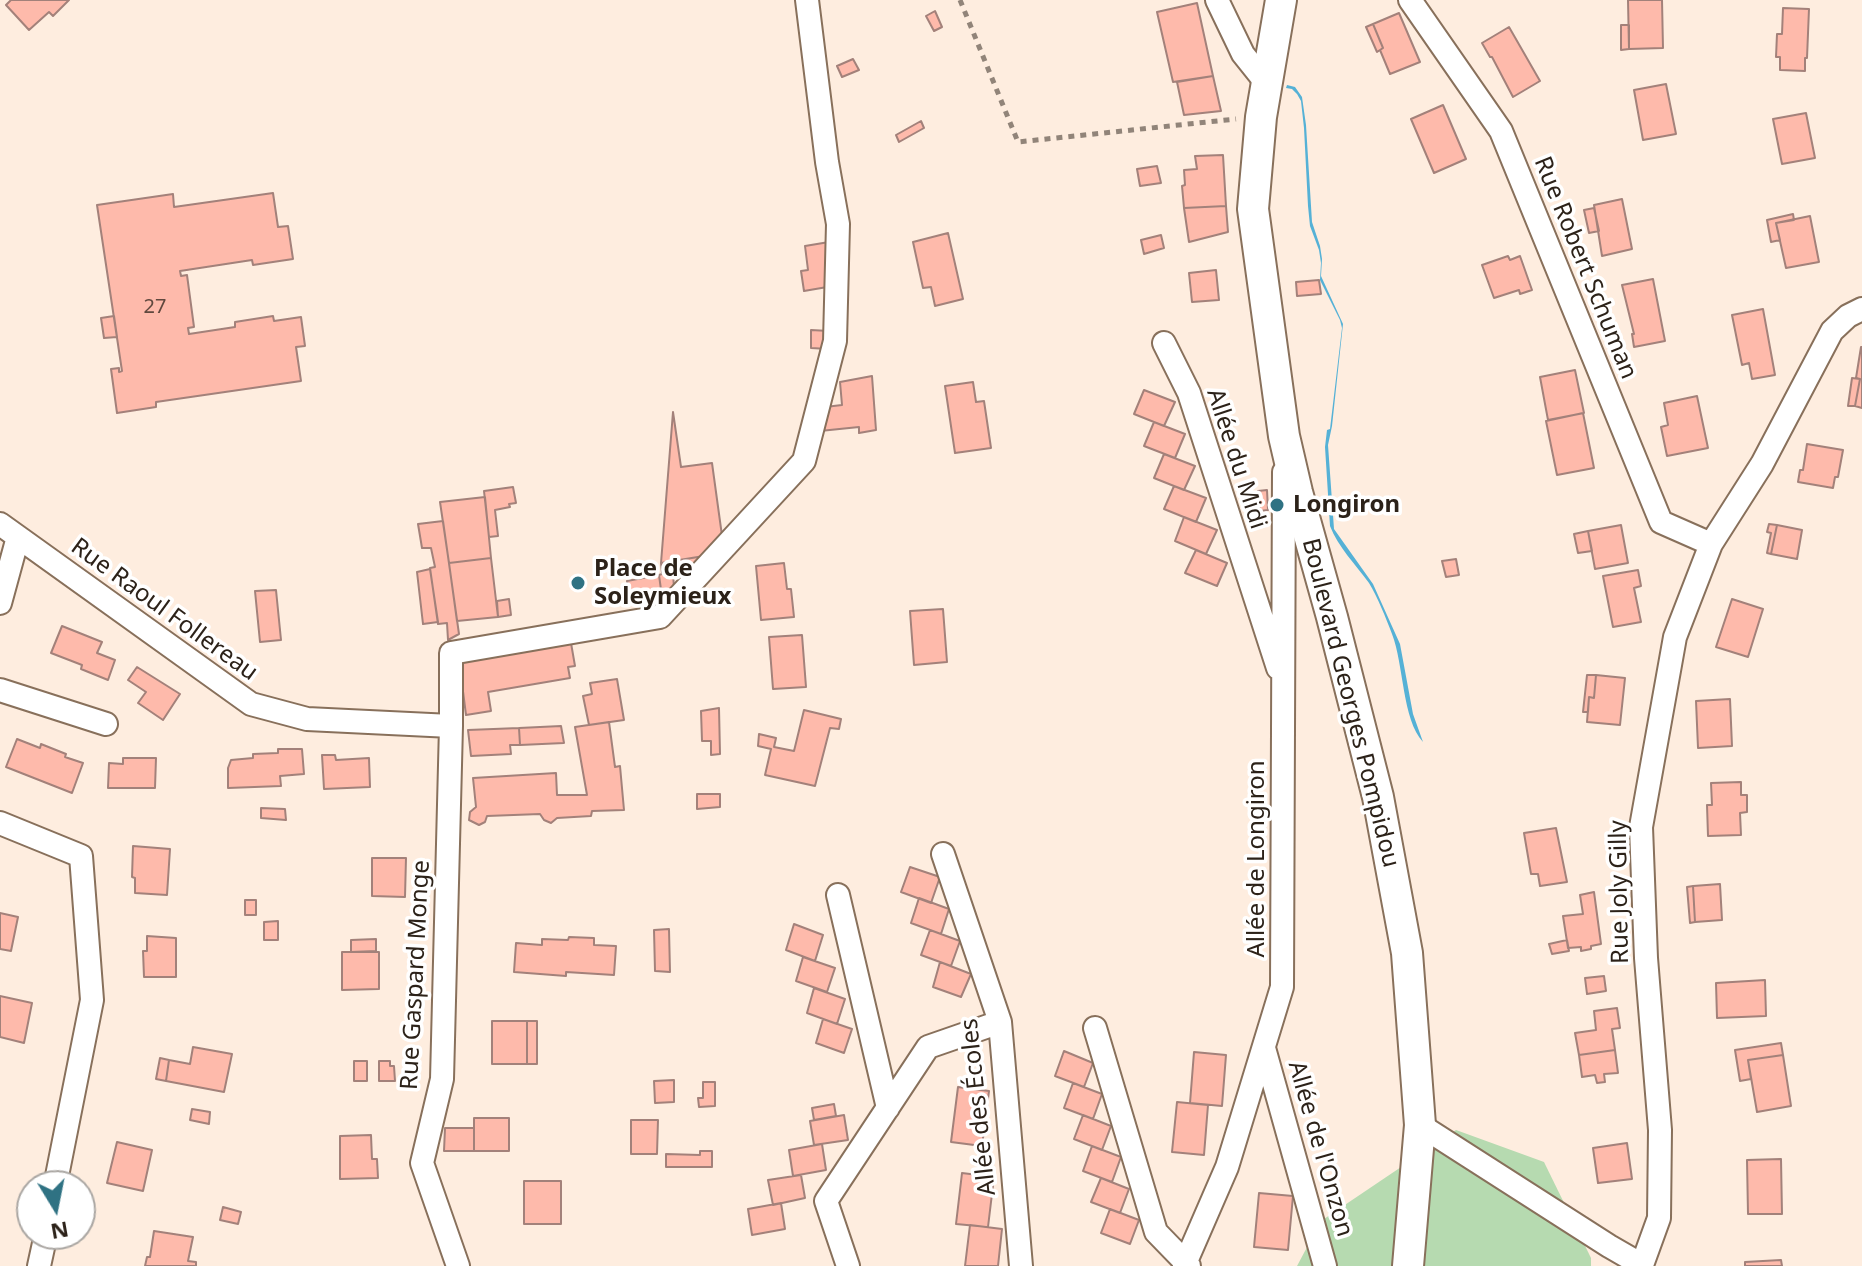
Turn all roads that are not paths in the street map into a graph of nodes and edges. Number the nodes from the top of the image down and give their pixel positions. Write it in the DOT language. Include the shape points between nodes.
graph roads {
  1 [pos="807,0"];
  2 [pos="1217,0"];
  3 [pos="1281,0"];
  4 [pos="1410,0"];
  5 [pos="1267,84"];
  6 [pos="1862,309"];
  7 [pos="1164,343"];
  8 [pos="1284,436"];
  9 [pos="9,531"];
  10 [pos="1711,544"];
  11 [pos="0,603"];
  12 [pos="1283,684"];
  13 [pos="0,690"];
  14 [pos="106,724"];
  15 [pos="451,726"];
  16 [pos="0,823"];
  17 [pos="943,854"];
  18 [pos="838,895"];
  19 [pos="1000,1022"];
  20 [pos="1095,1028"];
  21 [pos="1264,1047"];
  22 [pos="888,1108"];
  23 [pos="1420,1125"];
  24 [pos="58,1170"];
  25 [pos="1186,1265"];
  26 [pos="1644,1265"];
  27 [pos="458,1266"];
  28 [pos="848,1266"];
  29 [pos="1021,1266"];
  30 [pos="1325,1266"];
  31 [pos="1408,1266"];
  1 -- 15 [label="street, Rue Gaspard Monge" via="838,224 835,341 804,461 660,617 451,653"];
  2 -- 5 [label="street" via="1243,54"];
  3 -- 5 [label="main road, Boulevard Georges Pompidou"];
  4 -- 10 [label="street, Rue Robert Schuman" via="1501,131 1661,522"];
  5 -- 8 [label="main road, Boulevard Georges Pompidou" via="1253,209"];
  6 -- 10 [label="street, Rue Joly Gilly" via="1832,331 1762,464"];
  7 -- 12 [label="street, Allée du Midi" via="1189,393"];
  8 -- 12 [label="street, Allée de Longiron"];
  8 -- 23 [label="main road, Boulevard Georges Pompidou" via="1378,797 1407,953"];
  9 -- 11 [label="street"];
  9 -- 15 [label="street, Rue Raoul Follereau" via="251,704 307,719"];
  10 -- 26 [label="street, Rue Joly Gilly" via="1675,637 1641,827 1660,1130 1659,1218"];
  12 -- 21 [label="street, Allée de Longiron" via="1282,987"];
  13 -- 14 [label="street"];
  15 -- 27 [label="street, Rue Gaspard Monge" via="442,1079 422,1163"];
  16 -- 24 [label="street" via="81,856 92,1000"];
  17 -- 19 [label="street, Allée des Écoles"];
  18 -- 22 [label="street"];
  19 -- 22 [label="street" via="928,1047"];
  19 -- 29 [label="street, Allée des Écoles"];
  20 -- 25 [label="street" via="1156,1232"];
  21 -- 25 [label="street, Allée de Longiron" via="1227,1167"];
  21 -- 30 [label="street, Allée de l'Onzon"];
  22 -- 28 [label="street" via="826,1201"];
  23 -- 26 [label="street, Rue Joly Gilly"];
  23 -- 31 [label="main road, Boulevard Georges Pompidou"];
}
